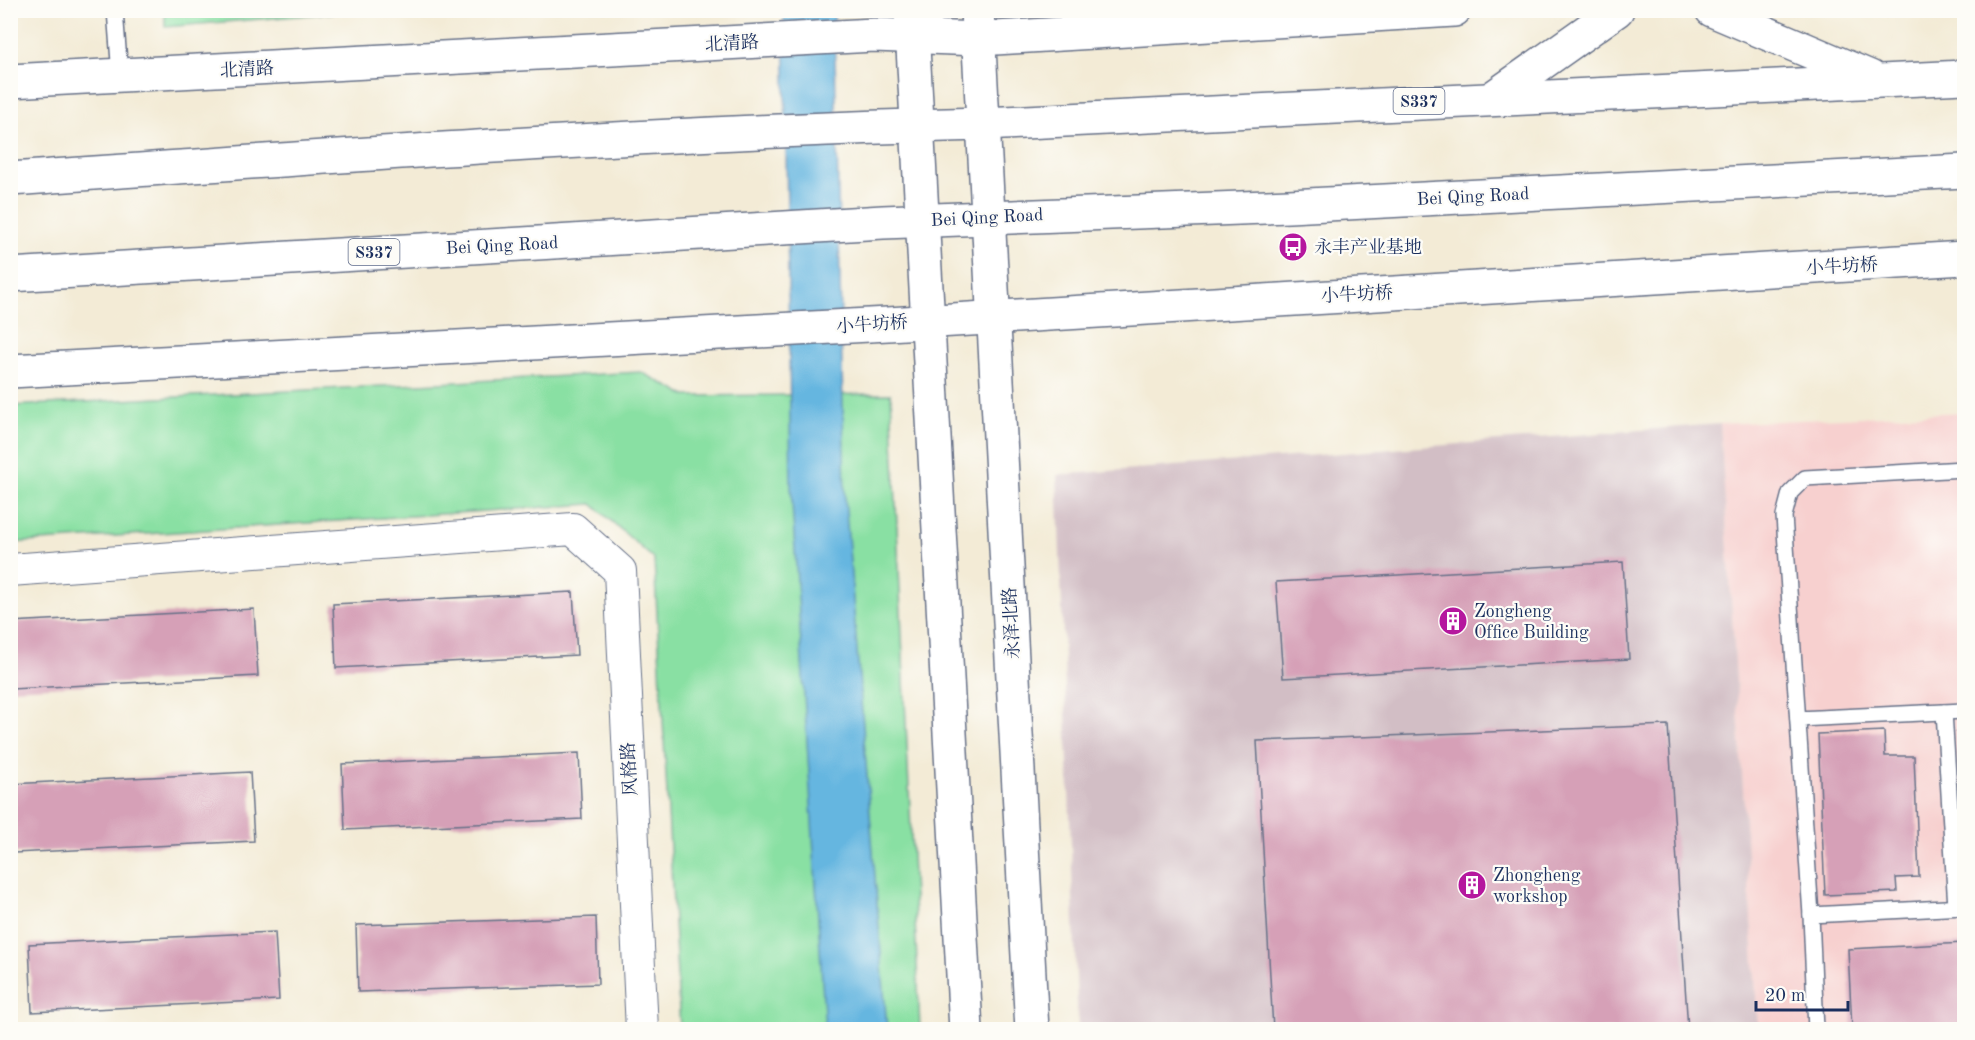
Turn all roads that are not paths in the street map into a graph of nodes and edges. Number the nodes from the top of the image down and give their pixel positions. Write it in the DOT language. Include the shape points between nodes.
graph roads {
  1 [pos="116,10"];
  2 [pos="1454,10"];
  3 [pos="1617,10"];
  4 [pos="1712,10"];
  5 [pos="912,24"];
  6 [pos="978,25"];
  7 [pos="120,75"];
  8 [pos="1965,76"];
  9 [pos="1877,80"];
  10 [pos="10,81"];
  11 [pos="1494,97"];
  12 [pos="983,124"];
  13 [pos="918,125"];
  14 [pos="1965,171"];
  15 [pos="10,179"];
  16 [pos="990,216"];
  17 [pos="922,220"];
  18 [pos="1965,258"];
  19 [pos="10,275"];
  20 [pos="995,316"];
  21 [pos="930,320"];
  22 [pos="10,370"];
  23 [pos="1965,469"];
  24 [pos="10,570"];
  25 [pos="1965,711"];
  26 [pos="1944,712"];
  27 [pos="1798,719"];
  28 [pos="1960,907"];
  29 [pos="1811,915"];
  30 [pos="642,1029"];
  31 [pos="966,1029"];
  32 [pos="1032,1029"];
  33 [pos="1816,1029"];
  1 -- 7 [label="lane"];
  2 -- 6 [label="main road, 北清路"];
  3 -- 11 [label="main road"];
  4 -- 9 [label="main road"];
  5 -- 6 [label="main road, 北清路"];
  5 -- 7 [label="main road, 北清路" via="874,35"];
  5 -- 13 [label="main road"];
  6 -- 12 [label="main road, 永泽北路"];
  7 -- 10 [label="main road, 北清路"];
  8 -- 9 [label="main road, S337"];
  9 -- 11 [label="main road, S337"];
  11 -- 12 [label="main road, S337"];
  12 -- 13 [label="main road, S337"];
  12 -- 16 [label="main road, 永泽北路"];
  13 -- 15 [label="main road, S337"];
  13 -- 17 [label="main road"];
  14 -- 16 [label="main road, Bei Qing Road / S337" via="1289,206"];
  16 -- 17 [label="main road, Bei Qing Road / S337"];
  16 -- 20 [label="main road, 永泽北路"];
  17 -- 19 [label="main road, Bei Qing Road / S337"];
  17 -- 21 [label="main road"];
  18 -- 20 [label="main road, 小牛坊桥"];
  20 -- 21 [label="main road, 小牛坊桥"];
  20 -- 32 [label="main road, 永泽北路"];
  21 -- 22 [label="main road, 小牛坊桥"];
  21 -- 31 [label="main road"];
  23 -- 27 [label="lane" via="1805,478 1790,494 1784,516"];
  24 -- 30 [label="street, 风格路" via="573,529 620,571"];
  25 -- 26 [label="lane"];
  26 -- 27 [label="lane"];
  26 -- 28 [label="lane"];
  27 -- 29 [label="lane"];
  28 -- 29 [label="lane"];
  29 -- 33 [label="lane"];
}
